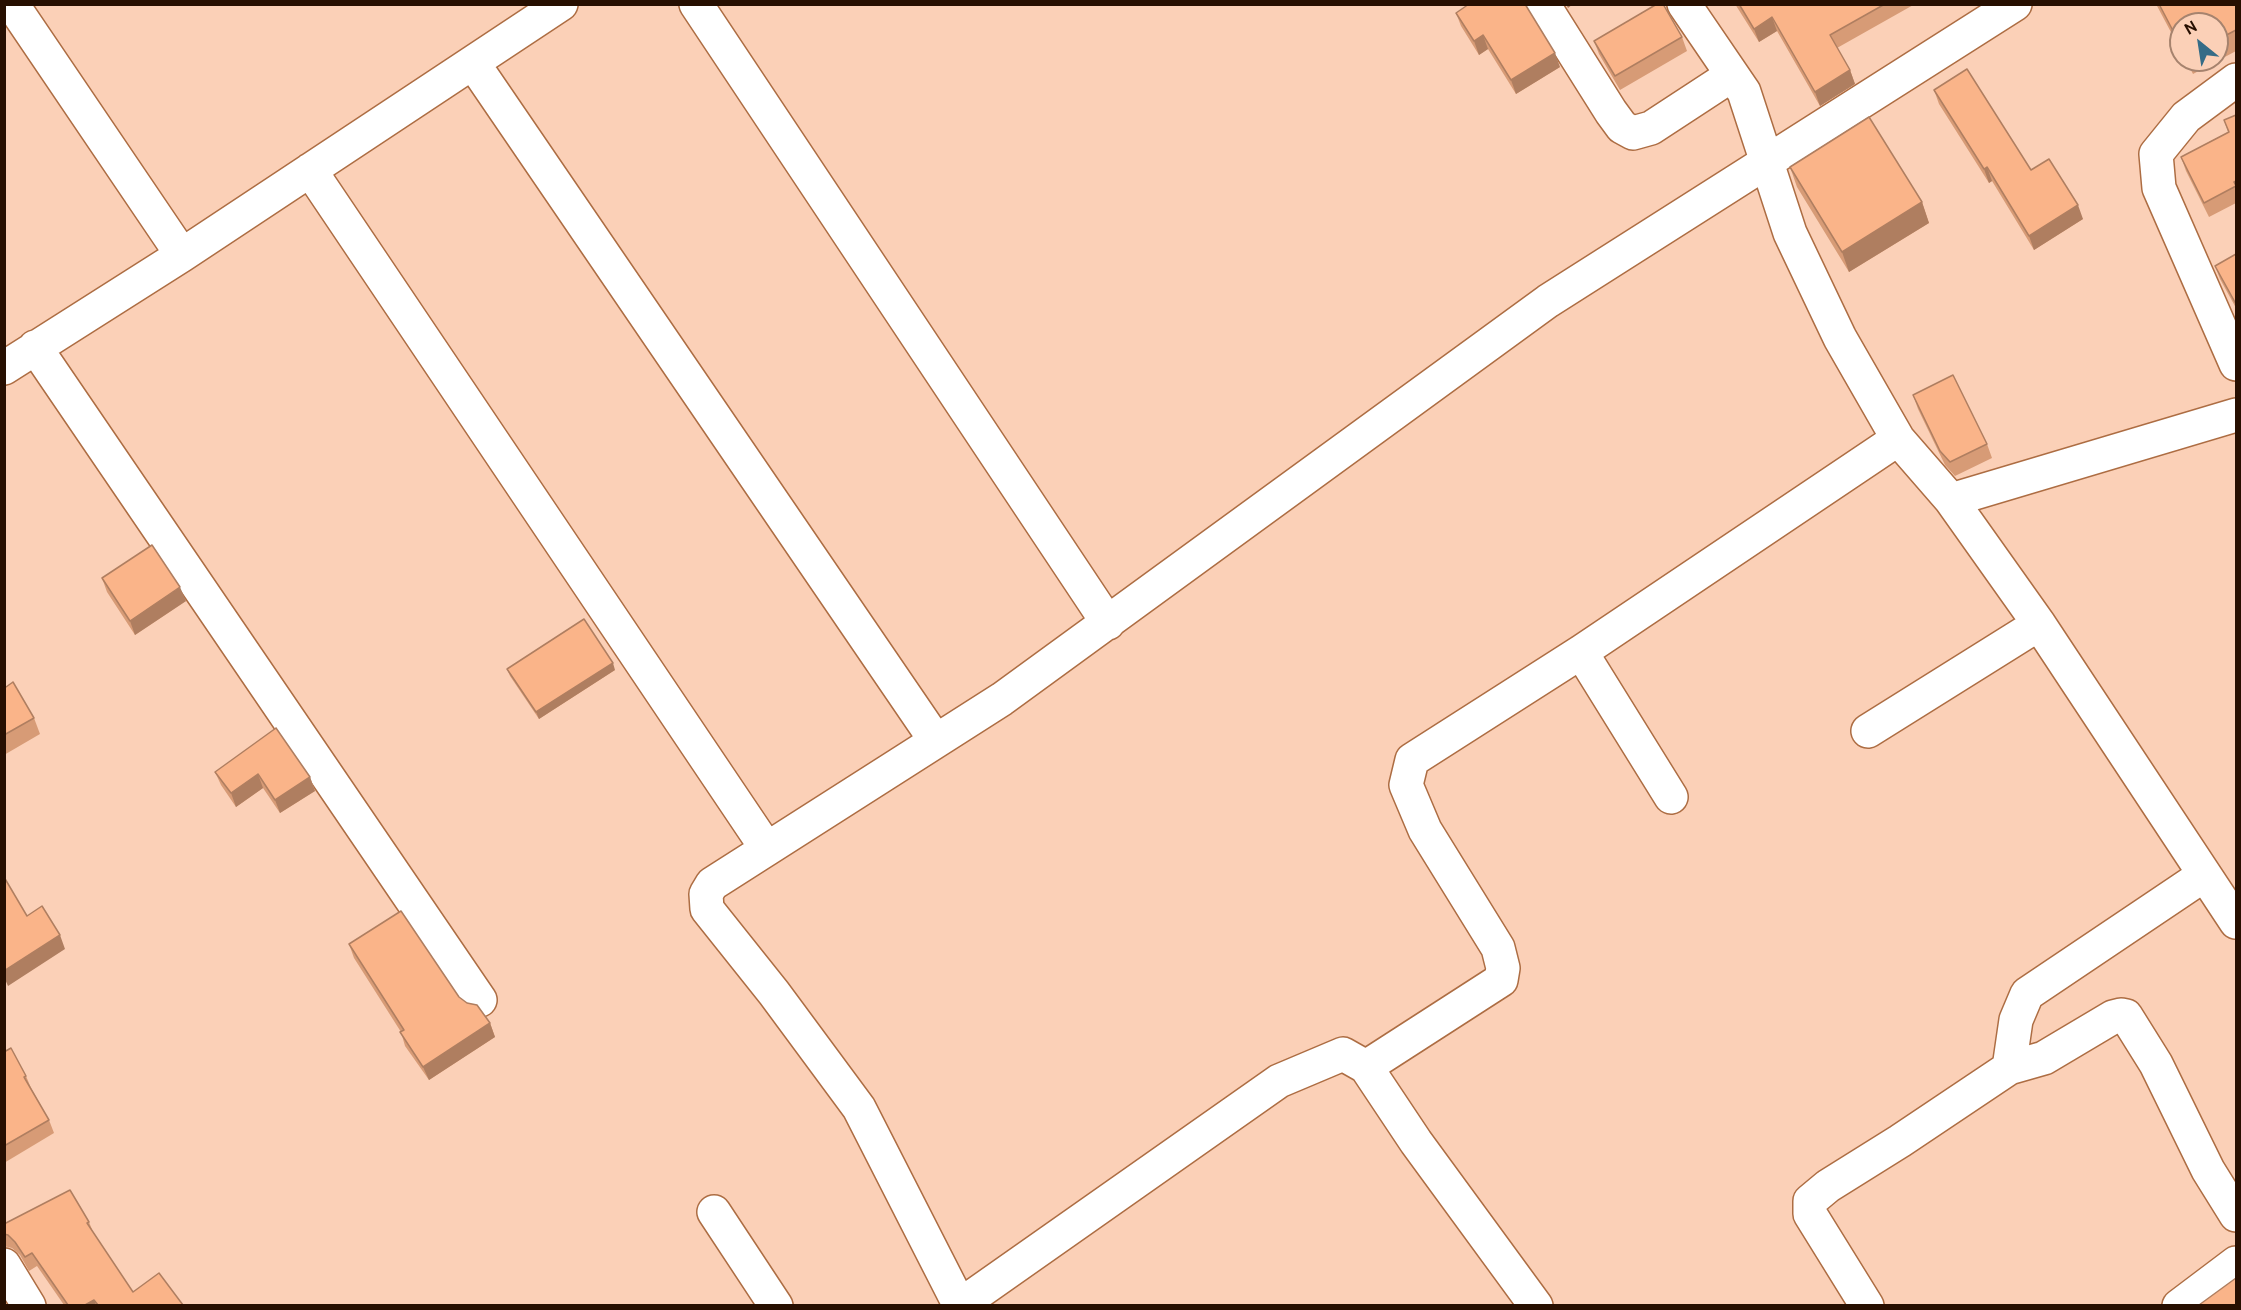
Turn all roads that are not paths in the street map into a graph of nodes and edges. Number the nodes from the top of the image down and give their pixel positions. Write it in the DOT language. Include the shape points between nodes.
graph roads {
  1 [pos="12,4"];
  2 [pos="561,4"];
  3 [pos="696,4"];
  4 [pos="1543,4"];
  5 [pos="1684,4"];
  6 [pos="2015,4"];
  7 [pos="473,63"];
  8 [pos="1732,75"];
  9 [pos="2236,81"];
  10 [pos="1766,164"];
  11 [pos="310,170"];
  12 [pos="182,255"];
  13 [pos="35,347"];
  14 [pos="2236,364"];
  15 [pos="4,368"];
  16 [pos="2236,415"];
  17 [pos="1898,439"];
  18 [pos="1951,500"];
  19 [pos="1108,623"];
  20 [pos="2039,624"];
  21 [pos="1581,652"];
  22 [pos="1868,731"];
  23 [pos="936,741"];
  24 [pos="1671,797"];
  25 [pos="767,849"];
  26 [pos="2204,875"];
  27 [pos="2236,922"];
  28 [pos="480,1000"];
  29 [pos="1366,1067"];
  30 [pos="2009,1068"];
  31 [pos="714,1212"];
  32 [pos="2236,1215"];
  33 [pos="2236,1263"];
  34 [pos="776,1305"];
  35 [pos="960,1305"];
  36 [pos="1536,1305"];
  37 [pos="1868,1305"];
  38 [pos="2178,1305"];
  1 -- 12 [label="street"];
  2 -- 7 [label="street"];
  3 -- 19 [label="street"];
  4 -- 8 [label="street" via="1611,112 1622,127 1633,133 1651,128"];
  5 -- 8 [label="street"];
  6 -- 10 [label="street"];
  7 -- 11 [label="street"];
  7 -- 23 [label="street"];
  8 -- 10 [label="street" via="1744,92"];
  9 -- 14 [label="street" via="2186,117 2156,154 2159,188"];
  10 -- 17 [label="street" via="1790,233 1840,338"];
  10 -- 19 [label="street" via="1548,301"];
  11 -- 12 [label="street"];
  11 -- 25 [label="street"];
  12 -- 13 [label="street"];
  13 -- 15 [label="street"];
  13 -- 28 [label="street"];
  16 -- 18 [label="street"];
  17 -- 18 [label="street"];
  17 -- 21 [label="street"];
  18 -- 20 [label="street"];
  19 -- 23 [label="street"];
  20 -- 22 [label="street"];
  20 -- 26 [label="street"];
  21 -- 24 [label="street"];
  21 -- 29 [label="street" via="1413,760 1406,785 1421,821 1498,948 1503,968 1501,980"];
  23 -- 25 [label="street"];
  25 -- 35 [label="street" via="712,885 706,894 707,909 859,1108"];
  26 -- 27 [label="street"];
  26 -- 30 [label="street" via="2027,994 2016,1020"];
  29 -- 35 [label="street" via="1342,1054 1279,1081"];
  29 -- 36 [label="street"];
  30 -- 32 [label="street" via="2044,1058 2114,1017 2126,1016 2156,1064 2194,1144"];
  30 -- 37 [label="street" via="1810,1201 1810,1214"];
  31 -- 34 [label="street"];
  33 -- 38 [label="street"];
}
